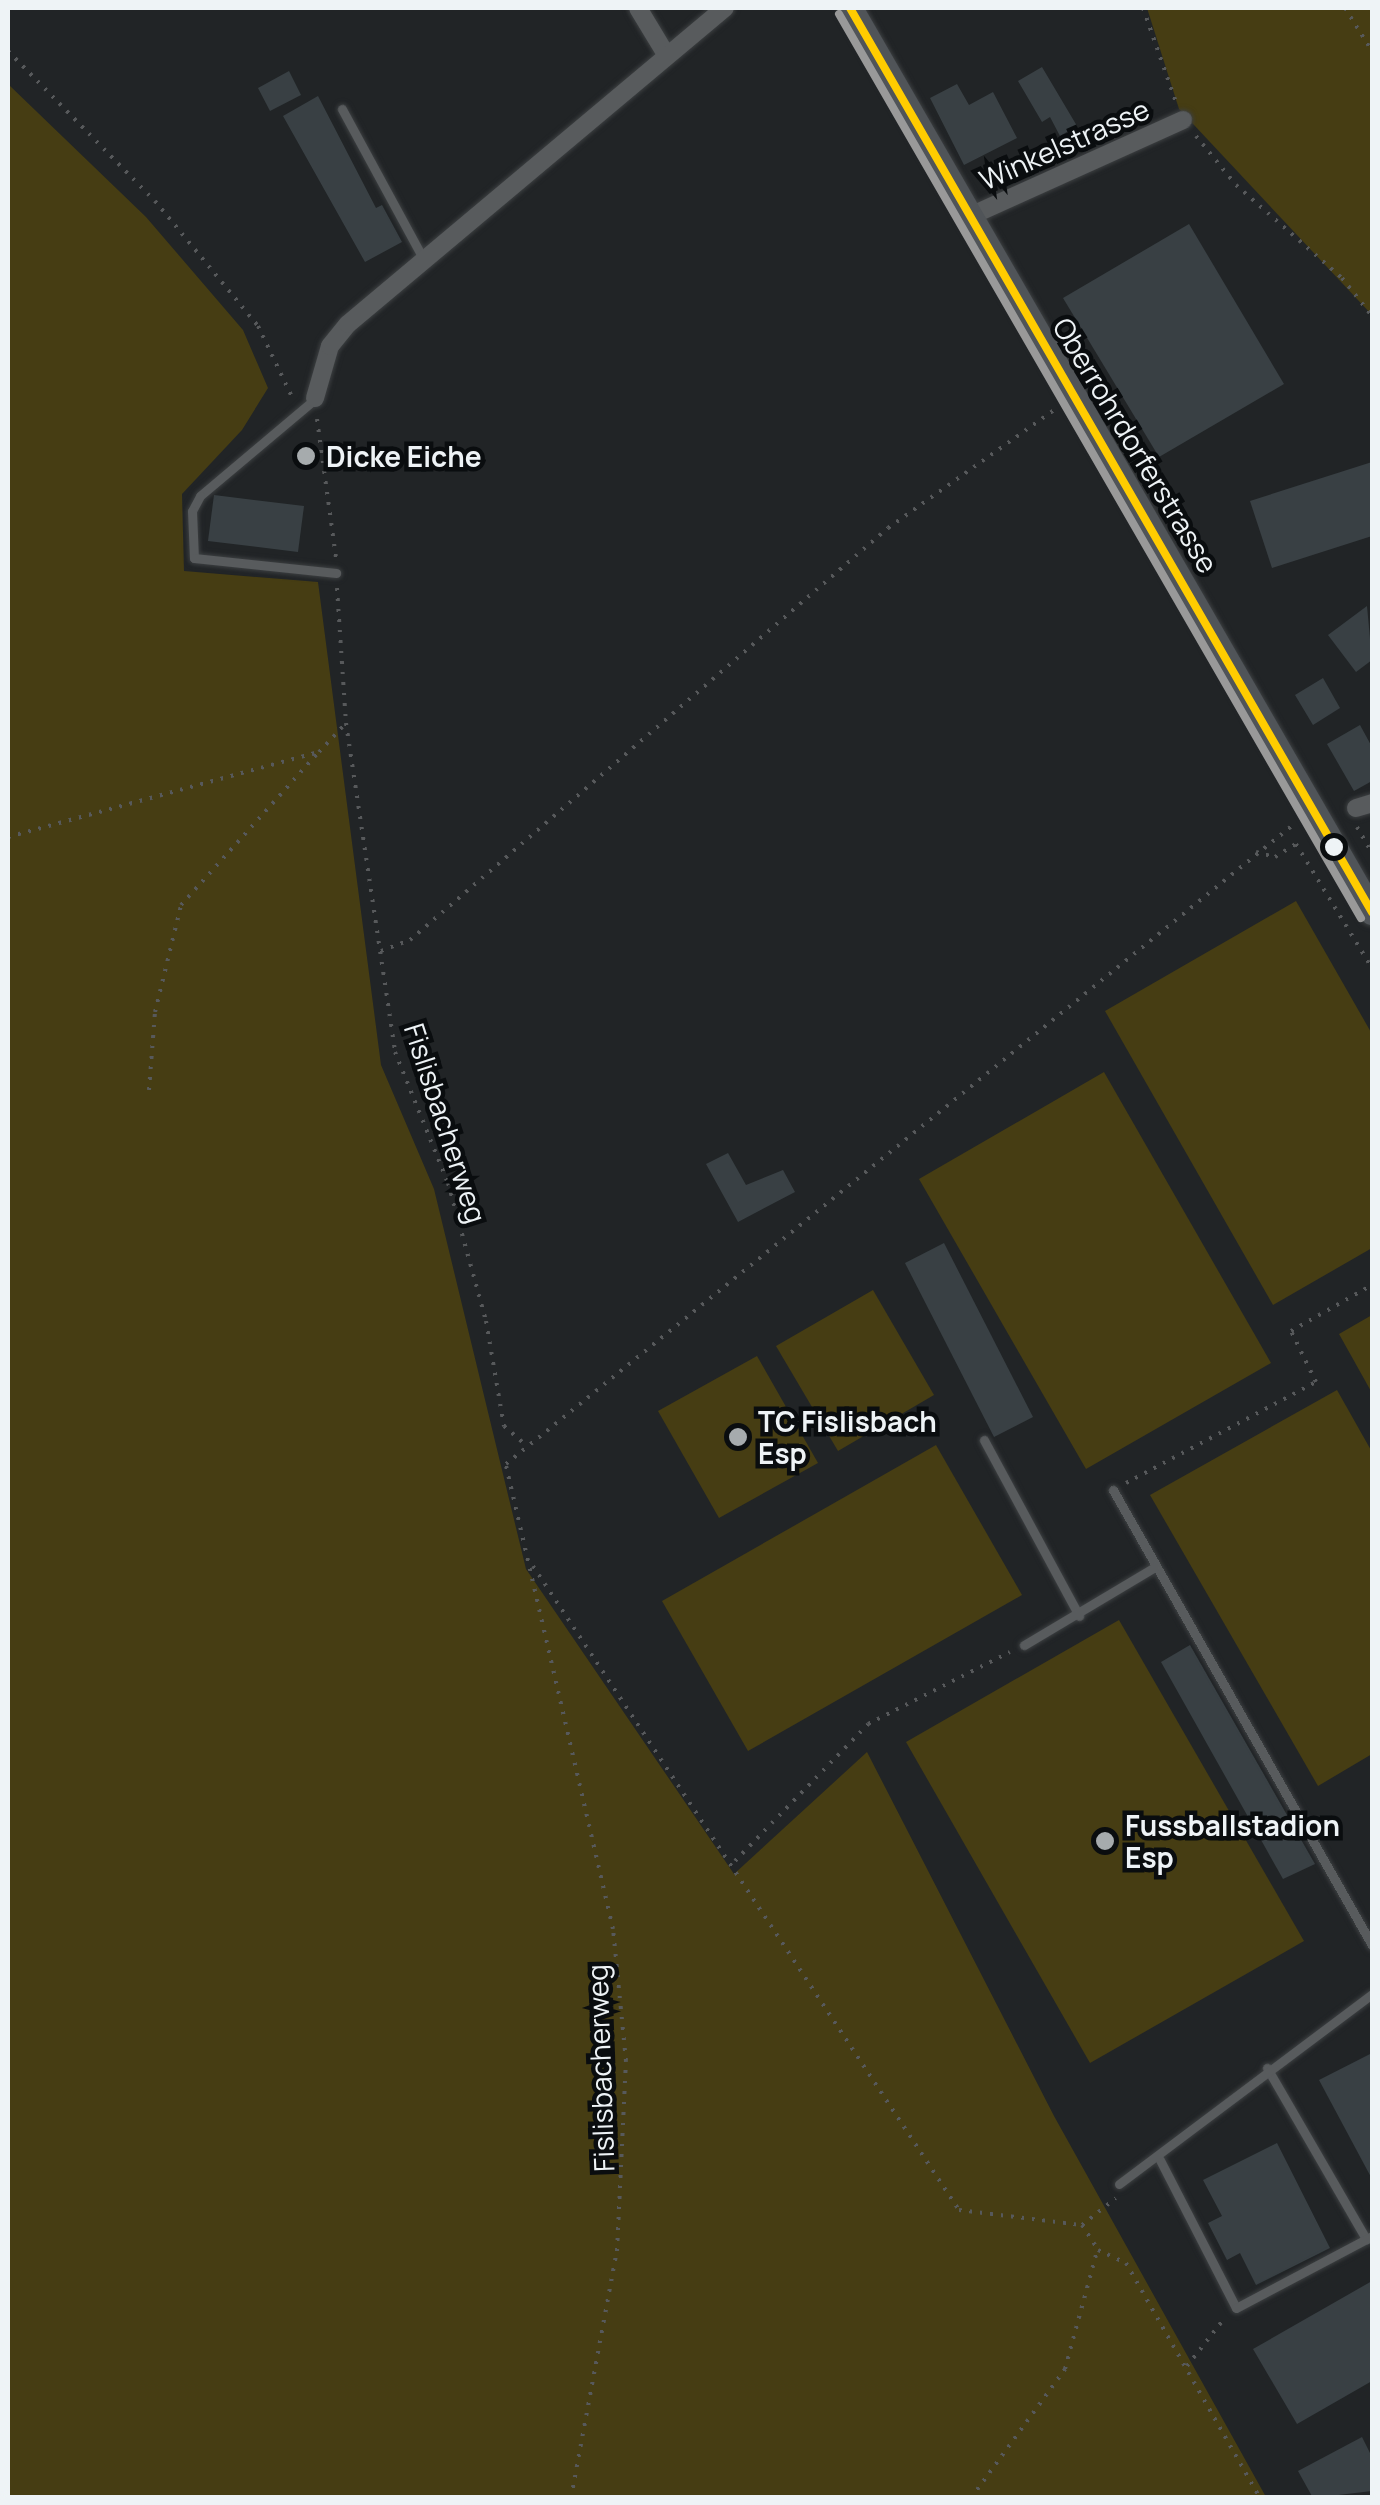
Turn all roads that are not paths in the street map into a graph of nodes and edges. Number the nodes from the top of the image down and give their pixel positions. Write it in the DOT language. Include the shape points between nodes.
graph roads {
  1 [pos="638,8"];
  2 [pos="725,8"];
  3 [pos="850,8"];
  4 [pos="667,56"];
  5 [pos="342,108"];
  6 [pos="1183,120"];
  7 [pos="968,218"];
  8 [pos="424,260"];
  9 [pos="315,398"];
  10 [pos="336,572"];
  11 [pos="1372,912"];
  12 [pos="984,1440"];
  13 [pos="1114,1490"];
  14 [pos="1155,1567"];
  15 [pos="1079,1616"];
  16 [pos="1024,1645"];
  17 [pos="1372,1945"];
  18 [pos="1372,1994"];
  19 [pos="1268,2068"];
  20 [pos="1160,2160"];
  21 [pos="1119,2184"];
  22 [pos="1369,2237"];
  1 -- 4 [label="street"];
  2 -- 4 [label="street"];
  3 -- 7 [label="main road, Oberrohrdorferstrasse"];
  4 -- 8 [label="street"];
  5 -- 8 [label="lane"];
  6 -- 7 [label="street, Winkelstrasse"];
  7 -- 11 [label="main road, Oberrohrdorferstrasse"];
  8 -- 9 [label="street" via="330,346"];
  9 -- 10 [label="lane" via="200,496 192,512 194,558"];
  12 -- 15 [label="lane"];
  13 -- 14 [label="lane"];
  14 -- 15 [label="lane"];
  14 -- 17 [label="lane"];
  15 -- 16 [label="lane"];
  18 -- 19 [label="lane"];
  19 -- 20 [label="lane"];
  19 -- 22 [label="lane"];
  20 -- 21 [label="lane"];
  20 -- 22 [label="lane" via="1236,2308"];
}
